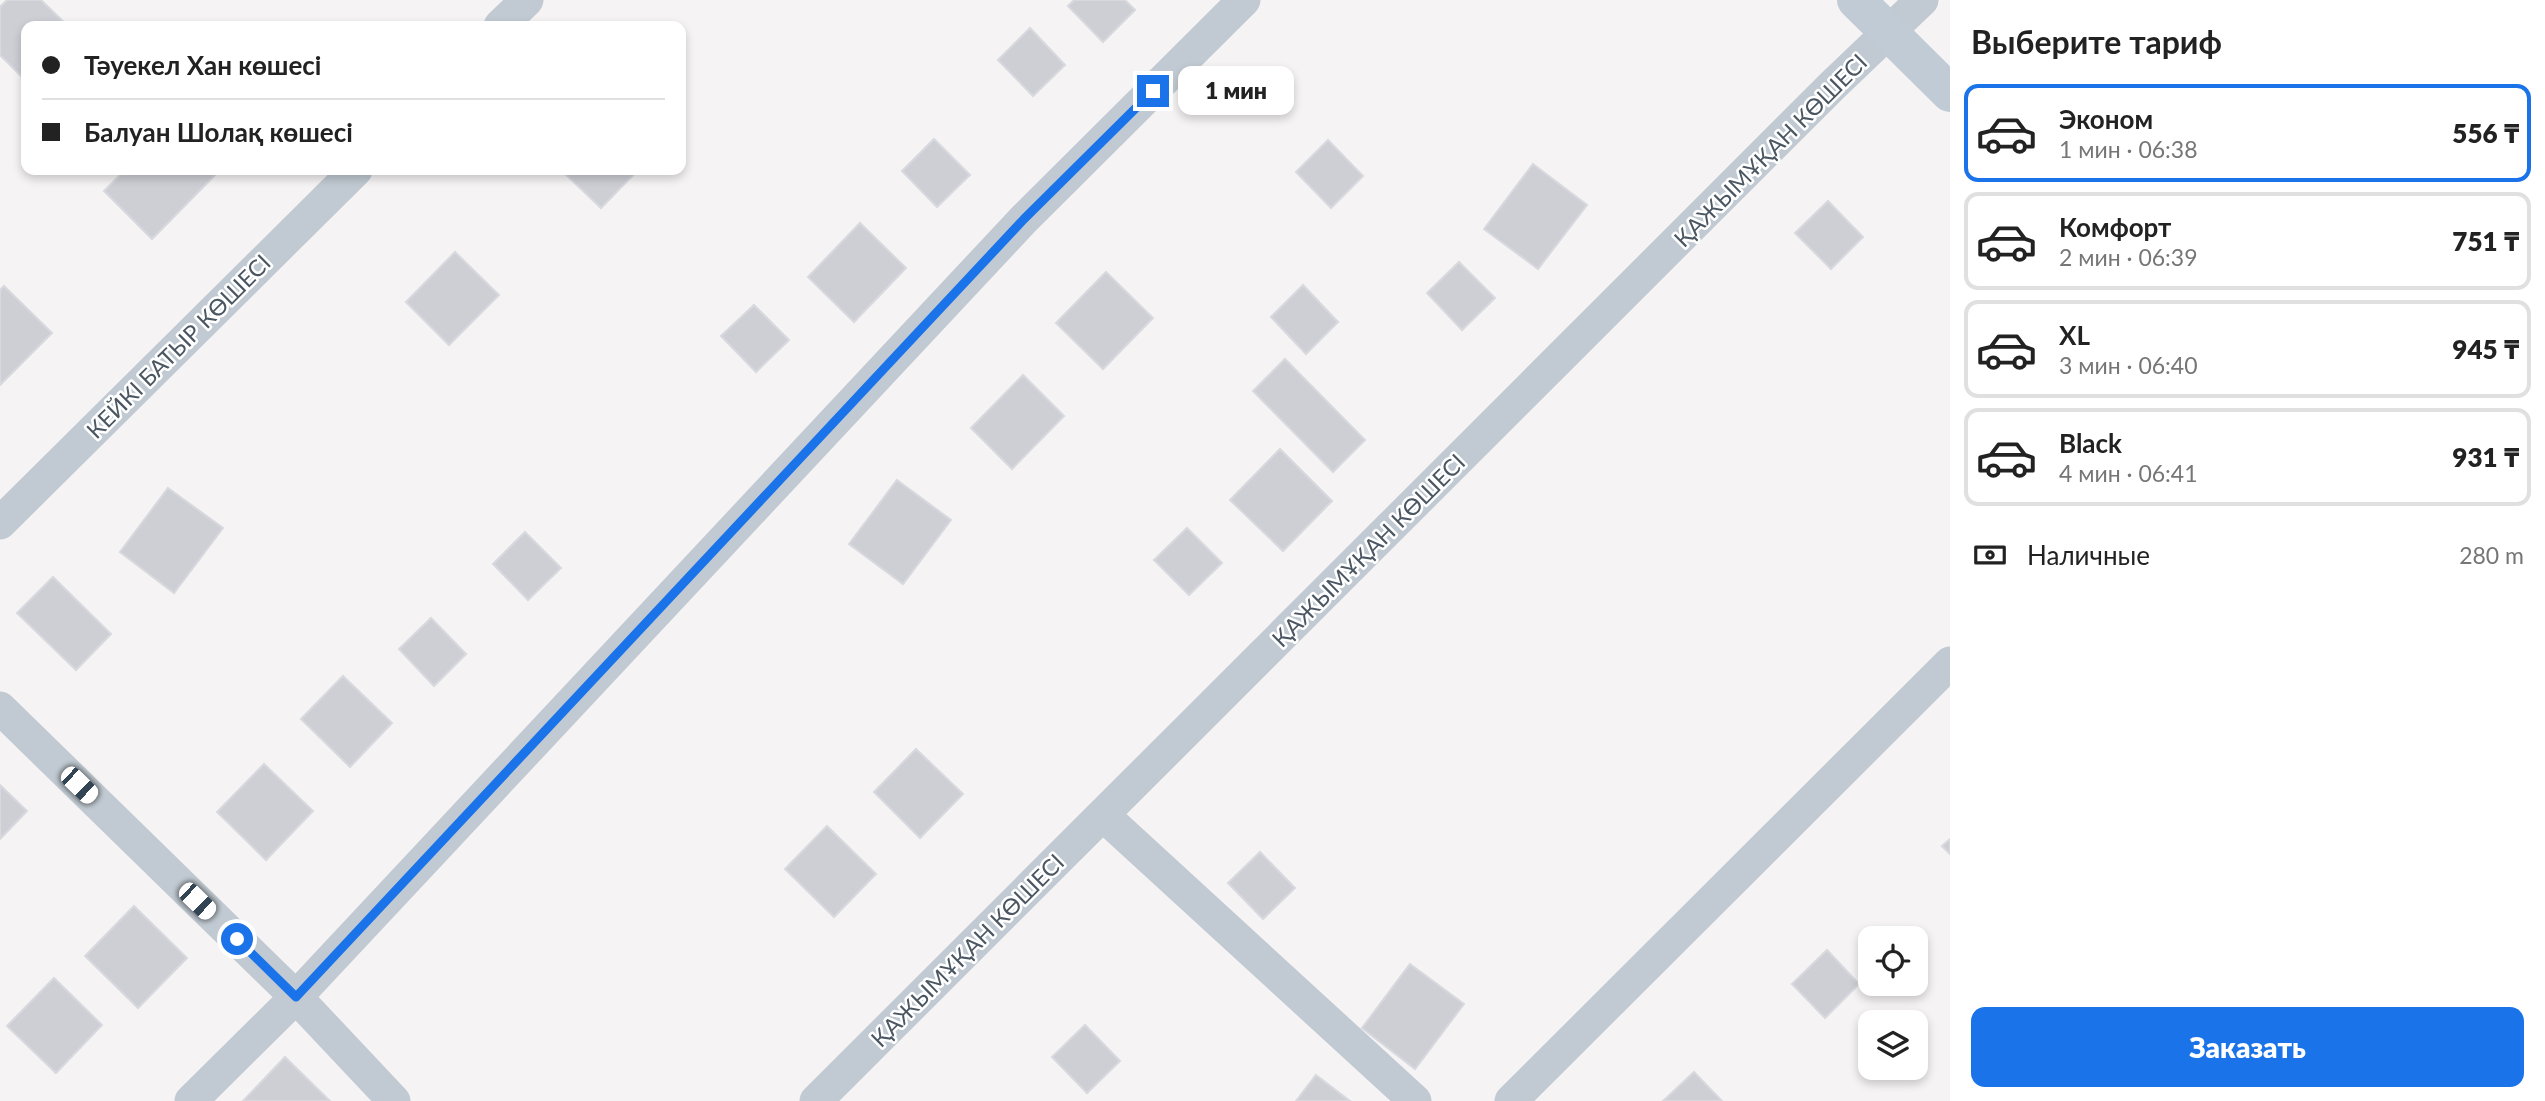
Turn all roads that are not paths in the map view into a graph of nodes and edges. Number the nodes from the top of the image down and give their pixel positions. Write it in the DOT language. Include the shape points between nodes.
graph roads {
  1 [pos="527,0"];
  2 [pos="1244,0"];
  3 [pos="1856,0"];
  4 [pos="1922,0"];
  5 [pos="505,21"];
  6 [pos="1889,33"];
  7 [pos="1950,93"];
  8 [pos="351,175"];
  9 [pos="0,523"];
  10 [pos="1950,663"];
  11 [pos="0,708"];
  12 [pos="1102,815"];
  13 [pos="296,997"];
  14 [pos="191,1101"];
  15 [pos="394,1101"];
  16 [pos="816,1101"];
  17 [pos="1415,1101"];
  18 [pos="1511,1101"];
  1 -- 5 [label="street"];
  2 -- 13 [label="street" via="1024,219"];
  3 -- 6 [label="main road"];
  4 -- 6 [label="street, ҚАЖЫМҰҚАН КӨШЕСІ"];
  6 -- 7 [label="main road"];
  6 -- 12 [label="street, ҚАЖЫМҰҚАН КӨШЕСІ"];
  8 -- 9 [label="street, КЕЙКІ БАТЫР КӨШЕСІ"];
  10 -- 18 [label="street"];
  11 -- 13 [label="street"];
  12 -- 16 [label="street, ҚАЖЫМҰҚАН КӨШЕСІ"];
  12 -- 17 [label="street"];
  13 -- 14 [label="street"];
  13 -- 15 [label="street"];
}
